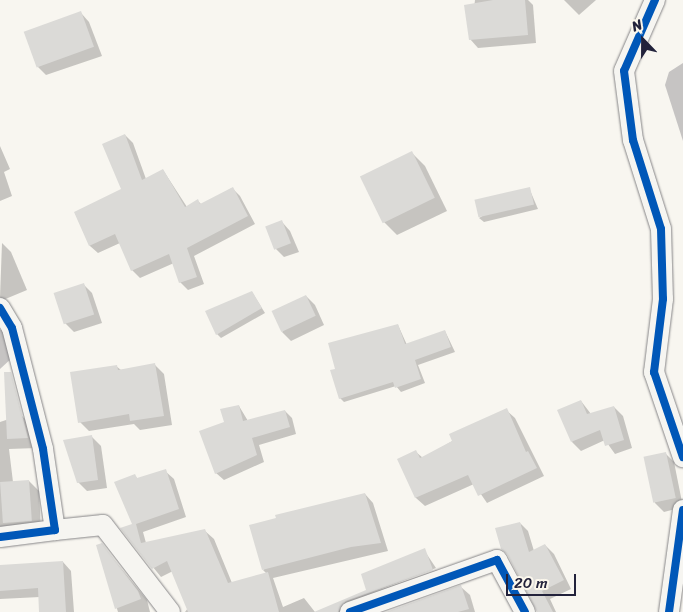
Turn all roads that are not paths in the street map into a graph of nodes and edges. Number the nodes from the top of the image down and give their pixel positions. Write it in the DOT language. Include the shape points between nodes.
graph roads {
  1 [pos="655,0"];
  2 [pos="0,308"];
  3 [pos="683,457"];
  4 [pos="683,510"];
  5 [pos="55,530"];
  6 [pos="0,537"];
  7 [pos="170,612"];
  8 [pos="350,612"];
  9 [pos="525,612"];
  10 [pos="668,612"];
  1 -- 3 [label="street" via="624,71 633,140 661,230 663,299 654,372"];
  2 -- 5 [label="street" via="12,328 43,449"];
  4 -- 10 [label="street"];
  5 -- 6 [label="street"];
  5 -- 7 [label="street" via="103,525"];
  8 -- 9 [label="street" via="497,560"];
}
